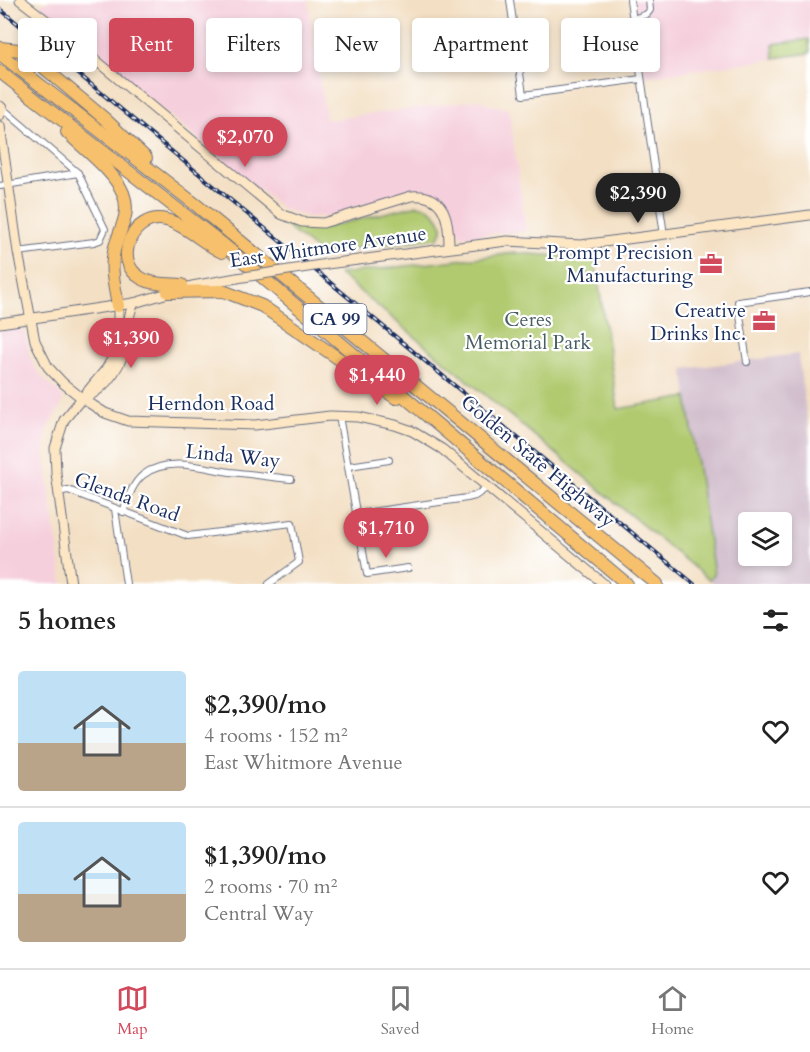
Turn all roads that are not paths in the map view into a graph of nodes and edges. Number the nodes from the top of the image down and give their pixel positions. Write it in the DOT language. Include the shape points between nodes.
graph roads {
  1 [pos="510,0"];
  2 [pos="630,0"];
  3 [pos="649,0"];
  4 [pos="28,2"];
  5 [pos="633,18"];
  6 [pos="636,18"];
  7 [pos="0,48"];
  8 [pos="4,57"];
  9 [pos="0,72"];
  10 [pos="640,72"];
  11 [pos="641,79"];
  12 [pos="32,98"];
  13 [pos="1,110"];
  14 [pos="0,126"];
  15 [pos="78,173"];
  16 [pos="4,185"];
  17 [pos="195,204"];
  18 [pos="810,216"];
  19 [pos="664,235"];
  20 [pos="449,247"];
  21 [pos="18,252"];
  22 [pos="243,261"];
  23 [pos="192,286"];
  24 [pos="168,292"];
  25 [pos="810,292"];
  26 [pos="134,303"];
  27 [pos="118,306"];
  28 [pos="30,318"];
  29 [pos="0,323"];
  30 [pos="747,362"];
  31 [pos="83,399"];
  32 [pos="339,416"];
  33 [pos="452,436"];
  34 [pos="389,460"];
  35 [pos="349,466"];
  36 [pos="291,479"];
  37 [pos="488,487"];
  38 [pos="58,492"];
  39 [pos="115,509"];
  40 [pos="123,512"];
  41 [pos="357,514"];
  42 [pos="408,568"];
  43 [pos="71,584"];
  44 [pos="126,584"];
  45 [pos="269,584"];
  46 [pos="604,584"];
  47 [pos="627,584"];
  48 [pos="657,584"];
  1 -- 11 [label="street" via="523,95"];
  2 -- 5 [label="street"];
  3 -- 6 [label="street" via="650,10"];
  4 -- 20 [label="street" via="281,214 302,222 323,223 422,196 434,201 445,213"];
  7 -- 17 [label="highway" via="19,50 36,61 105,119"];
  8 -- 17 [label="highway, Golden State Highway / CA 99"];
  9 -- 12 [label="highway, Golden State Highway / CA 99"];
  10 -- 11 [label="street"];
  11 -- 19 [label="street"];
  12 -- 22 [label="highway, Golden State Highway / CA 99"];
  12 -- 27 [label="highway" via="112,177 123,193 125,222 111,269"];
  13 -- 15 [label="street"];
  14 -- 16 [label="street, Herndon Road"];
  15 -- 16 [label="street"];
  15 -- 21 [label="street" via="104,222 100,240"];
  16 -- 21 [label="street, Herndon Road"];
  17 -- 48 [label="highway, Golden State Highway / CA 99"];
  18 -- 19 [label="street, East Whitmore Avenue"];
  19 -- 20 [label="street, East Whitmore Avenue" via="581,245 521,241"];
  20 -- 23 [label="street, East Whitmore Avenue, bridge"];
  21 -- 28 [label="street, Herndon Road"];
  22 -- 23 [label="highway" via="168,220 154,220 136,228 127,252 137,276 152,282"];
  22 -- 33 [label="highway, Golden State Highway / CA 99"];
  23 -- 24 [label="street, East Whitmore Avenue"];
  24 -- 26 [label="street, East Whitmore Avenue"];
  24 -- 33 [label="highway" via="223,291 262,306"];
  25 -- 30 [label="street" via="738,302"];
  26 -- 27 [label="street, East Whitmore Avenue"];
  26 -- 31 [label="street" via="127,320 124,353 115,372 97,393"];
  27 -- 28 [label="street, East Whitmore Avenue"];
  27 -- 31 [label="street" via="114,354"];
  28 -- 29 [label="street, East Whitmore Avenue"];
  28 -- 31 [label="street, Herndon Road" via="43,360"];
  31 -- 32 [label="street, Herndon Road" via="128,421 255,425"];
  31 -- 38 [label="street" via="64,420 57,438 54,455"];
  32 -- 35 [label="street"];
  32 -- 37 [label="street, Herndon Road" via="374,419 412,431 442,449"];
  33 -- 47 [label="highway, Golden State Highway / CA 99"];
  34 -- 35 [label="street"];
  35 -- 41 [label="street"];
  36 -- 40 [label="street, Linda Way" via="186,465 156,468 135,483"];
  37 -- 41 [label="street" via="467,498"];
  37 -- 46 [label="street, Herndon Road"];
  38 -- 39 [label="street, Glenda Road" via="68,490"];
  38 -- 43 [label="street"];
  39 -- 40 [label="street, Glenda Road"];
  39 -- 44 [label="street"];
  40 -- 45 [label="street, Glenda Road" via="188,536 292,523 298,562"];
  41 -- 42 [label="street" via="366,574"];
}
